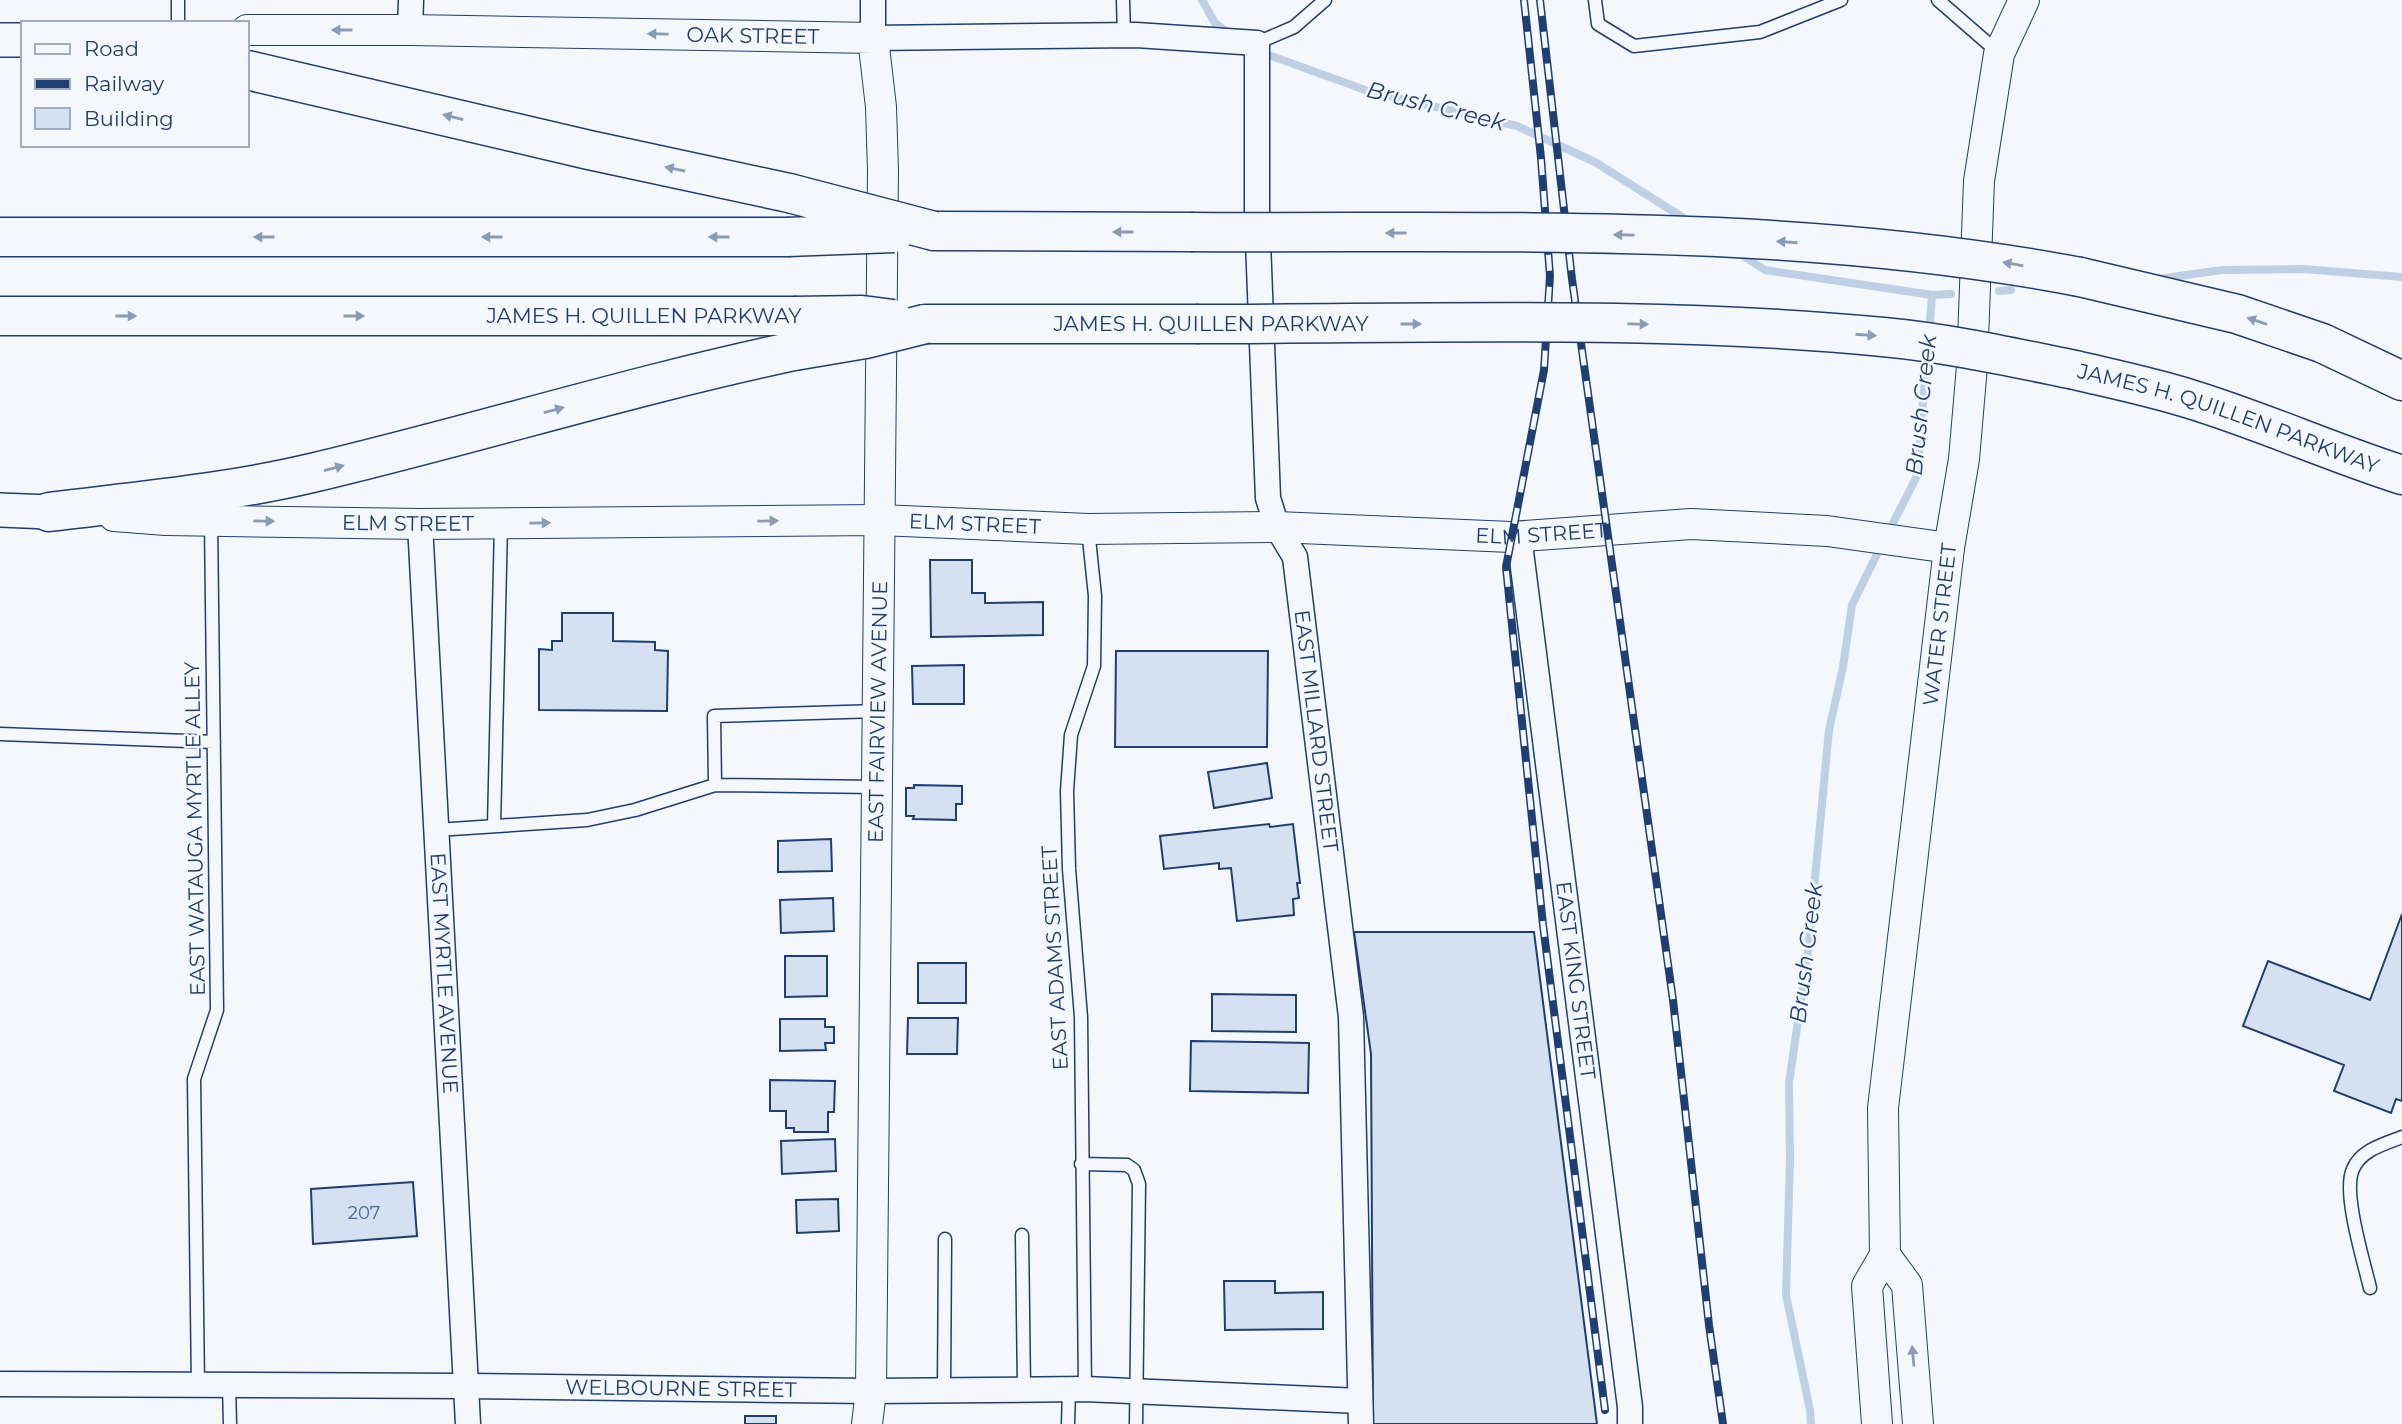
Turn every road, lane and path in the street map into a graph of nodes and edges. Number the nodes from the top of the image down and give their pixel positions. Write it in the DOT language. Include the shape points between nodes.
graph roads {
  1 [pos="178,0"];
  2 [pos="411,0"];
  3 [pos="873,0"];
  4 [pos="1123,0"];
  5 [pos="1325,0"];
  6 [pos="1595,0"];
  7 [pos="1841,0"];
  8 [pos="1938,0"];
  9 [pos="2024,0"];
  10 [pos="178,21"];
  11 [pos="248,30"];
  12 [pos="410,30"];
  13 [pos="1124,35"];
  14 [pos="873,38"];
  15 [pos="0,40"];
  16 [pos="21,40"];
  17 [pos="1257,43"];
  18 [pos="1999,54"];
  19 [pos="248,70"];
  20 [pos="951,232"];
  21 [pos="0,237"];
  22 [pos="0,316"];
  23 [pos="794,333"];
  24 [pos="2322,343"];
  25 [pos="2402,357"];
  26 [pos="2402,381"];
  27 [pos="2344,456"];
  28 [pos="2402,475"];
  29 [pos="2402,496"];
  30 [pos="0,510"];
  31 [pos="49,512"];
  32 [pos="211,520"];
  33 [pos="880,520"];
  34 [pos="501,523"];
  35 [pos="420,524"];
  36 [pos="1276,527"];
  37 [pos="1088,529"];
  38 [pos="1519,536"];
  39 [pos="1949,548"];
  40 [pos="878,711"];
  41 [pos="0,734"];
  42 [pos="214,741"];
  43 [pos="715,785"];
  44 [pos="877,787"];
  45 [pos="494,826"];
  46 [pos="437,830"];
  47 [pos="2402,1137"];
  48 [pos="1081,1164"];
  49 [pos="1022,1235"];
  50 [pos="945,1238"];
  51 [pos="1885,1255"];
  52 [pos="2370,1288"];
  53 [pos="0,1384"];
  54 [pos="198,1385"];
  55 [pos="229,1385"];
  56 [pos="467,1386"];
  57 [pos="1024,1389"];
  58 [pos="1077,1389"];
  59 [pos="871,1391"];
  60 [pos="944,1391"];
  61 [pos="1136,1391"];
  62 [pos="1361,1412"];
  63 [pos="230,1424"];
  64 [pos="468,1424"];
  65 [pos="867,1424"];
  66 [pos="1069,1424"];
  67 [pos="1136,1424"];
  68 [pos="1630,1424"];
  69 [pos="1877,1424"];
  70 [pos="1918,1424"];
  1 -- 10 [label="lane"];
  2 -- 12 [label="street"];
  3 -- 14 [label="street, EAST FAIRVIEW AVENUE"];
  4 -- 13 [label="lane"];
  5 -- 17 [label="lane" via="1294,27"];
  6 -- 7 [label="lane" via="1598,24 1634,46 1760,32"];
  8 -- 18 [label="lane"];
  9 -- 18 [label="street, WATER STREET"];
  12 -- 11 [label="street, OAK STREET, one-way"];
  14 -- 12 [label="street, OAK STREET, one-way"];
  13 -- 14 [label="street, OAK STREET"];
  13 -- 17 [label="street, OAK STREET"];
  14 -- 33 [label="street, EAST FAIRVIEW AVENUE" via="883,171"];
  15 -- 16 [label="main road"];
  17 -- 36 [label="street, EAST MILLARD STREET" via="1260,344 1268,498"];
  18 -- 39 [label="street, WATER STREET" via="1979,181 1972,366 1964,459"];
  20 -- 19 [label="highway, one-way, bridge"];
  20 -- 21 [label="highway, one-way, bridge" via="787,237"];
  24 -- 20 [label="highway, one-way, bridge" via="2237,314 2081,277 1905,250 1692,236"];
  22 -- 23 [label="highway, JAMES H. QUILLEN PARKWAY, one-way"];
  23 -- 27 [label="highway, JAMES H. QUILLEN PARKWAY, one-way, bridge" via="862,315 926,324 1743,326 1966,348 2075,370 2189,399"];
  31 -- 23 [label="highway, one-way" via="314,473 716,367"];
  24 -- 25 [label="highway"];
  24 -- 26 [label="highway"];
  27 -- 28 [label="highway, JAMES H. QUILLEN PARKWAY"];
  27 -- 29 [label="highway"];
  30 -- 31 [label="main road, ELM STREET"];
  31 -- 32 [label="street, ELM STREET"];
  32 -- 35 [label="street, ELM STREET, one-way"];
  32 -- 42 [label="lane, EAST WATAUGA MYRTLE ALLEY"];
  34 -- 33 [label="street, ELM STREET, one-way"];
  33 -- 37 [label="street, ELM STREET"];
  33 -- 40 [label="street, EAST FAIRVIEW AVENUE"];
  34 -- 35 [label="street, ELM STREET"];
  34 -- 45 [label="lane"];
  35 -- 46 [label="street, EAST MYRTLE AVENUE"];
  36 -- 37 [label="street, ELM STREET"];
  36 -- 38 [label="street, ELM STREET"];
  36 -- 62 [label="street, EAST MILLARD STREET" via="1295,557 1351,1017"];
  37 -- 48 [label="lane, EAST ADAMS STREET" via="1095,596 1094,667 1071,735 1067,791 1081,1017"];
  38 -- 39 [label="street, ELM STREET" via="1690,524 1827,531"];
  38 -- 68 [label="street, EAST KING STREET"];
  39 -- 51 [label="street, WATER STREET" via="1883,1108"];
  40 -- 43 [label="lane" via="714,716"];
  40 -- 44 [label="street, EAST FAIRVIEW AVENUE"];
  41 -- 42 [label="lane"];
  42 -- 54 [label="lane, EAST WATAUGA MYRTLE ALLEY" via="217,1010 194,1079"];
  43 -- 44 [label="lane"];
  43 -- 45 [label="lane" via="587,820"];
  44 -- 59 [label="street, EAST FAIRVIEW AVENUE"];
  45 -- 46 [label="lane"];
  46 -- 56 [label="street, EAST MYRTLE AVENUE"];
  47 -- 52 [label="lane" via="2369,1150 2353,1168 2348,1188"];
  48 -- 58 [label="lane, EAST ADAMS STREET"];
  48 -- 61 [label="lane" via="1126,1165 1134,1170 1139,1184"];
  49 -- 57 [label="lane"];
  50 -- 60 [label="lane"];
  51 -- 69 [label="street" via="1867,1286"];
  70 -- 51 [label="street, one-way" via="1907,1285"];
  53 -- 54 [label="street, WELBOURNE STREET"];
  54 -- 55 [label="street, WELBOURNE STREET"];
  55 -- 56 [label="street, WELBOURNE STREET"];
  55 -- 63 [label="lane"];
  56 -- 59 [label="street, WELBOURNE STREET"];
  56 -- 64 [label="street, EAST MYRTLE AVENUE"];
  57 -- 58 [label="street, WELBOURNE STREET"];
  57 -- 60 [label="street, WELBOURNE STREET"];
  58 -- 61 [label="street, WELBOURNE STREET"];
  58 -- 66 [label="lane, EAST ADAMS STREET"];
  59 -- 60 [label="street, WELBOURNE STREET"];
  59 -- 65 [label="street, EAST FAIRVIEW AVENUE"];
  61 -- 62 [label="street, WELBOURNE STREET"];
  61 -- 67 [label="lane"];
}
